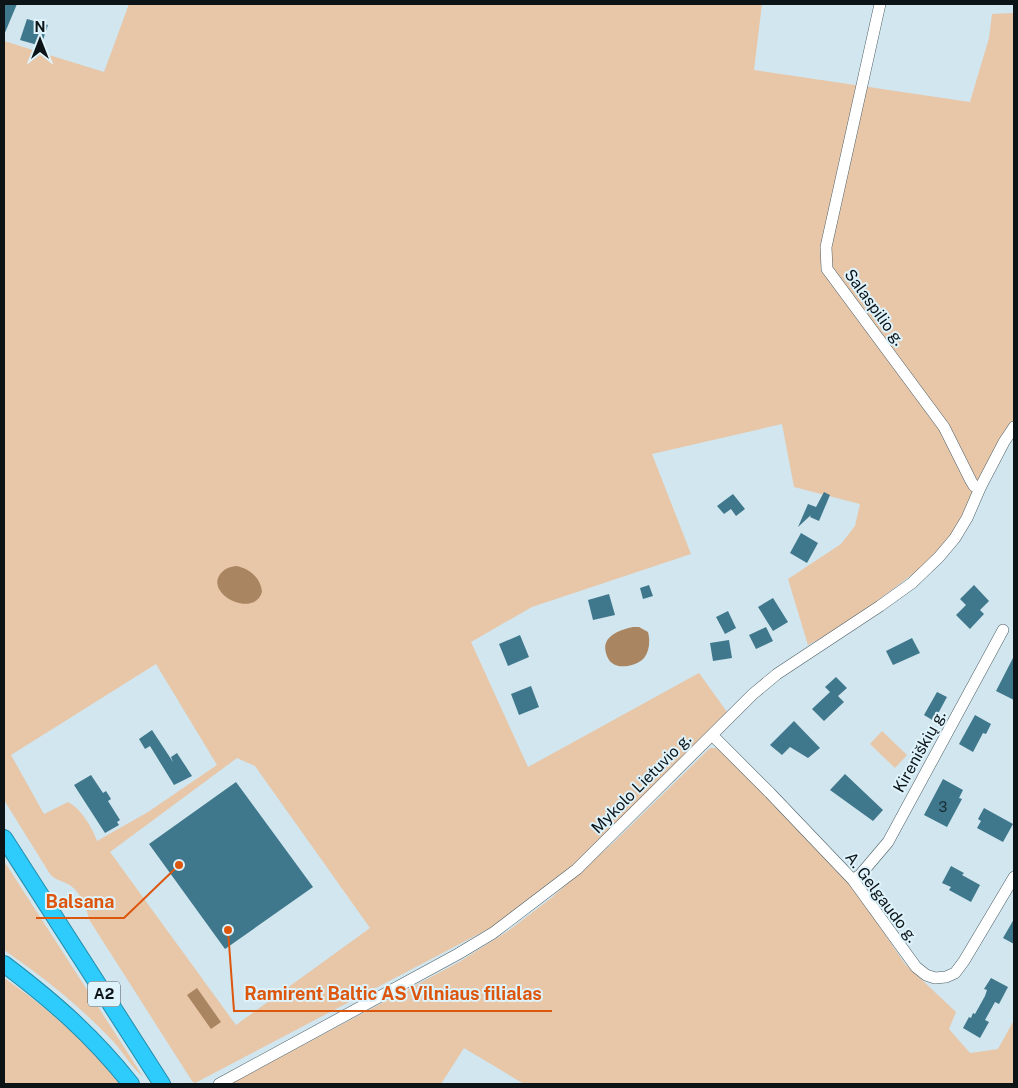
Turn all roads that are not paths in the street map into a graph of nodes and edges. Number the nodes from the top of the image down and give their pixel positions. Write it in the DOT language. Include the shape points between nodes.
graph roads {
  1 [pos="880,4"];
  2 [pos="1014,426"];
  3 [pos="980,488"];
  4 [pos="1003,630"];
  5 [pos="712,735"];
  6 [pos="4,838"];
  7 [pos="1014,876"];
  8 [pos="853,880"];
  9 [pos="9,968"];
  10 [pos="131,1084"];
  11 [pos="162,1084"];
  12 [pos="219,1084"];
  1 -- 3 [label="street, Salaspilio g." via="826,247 827,269 944,427 971,482"];
  2 -- 3 [label="street, Mykolo Lietuvio g."];
  3 -- 5 [label="street, Mykolo Lietuvio g." via="955,538 912,583 777,674"];
  4 -- 8 [label="street, Kireniškių g." via="888,842"];
  5 -- 8 [label="street, A. Gelgaudo g."];
  5 -- 12 [label="street, Mykolo Lietuvio g." via="577,869 493,932 450,959"];
  6 -- 11 [label="highway, A2"];
  7 -- 8 [label="street, A. Gelgaudo g." via="960,967 946,977 935,978 926,975 909,959"];
  9 -- 10 [label="highway, A2" via="64,1012"];
}
